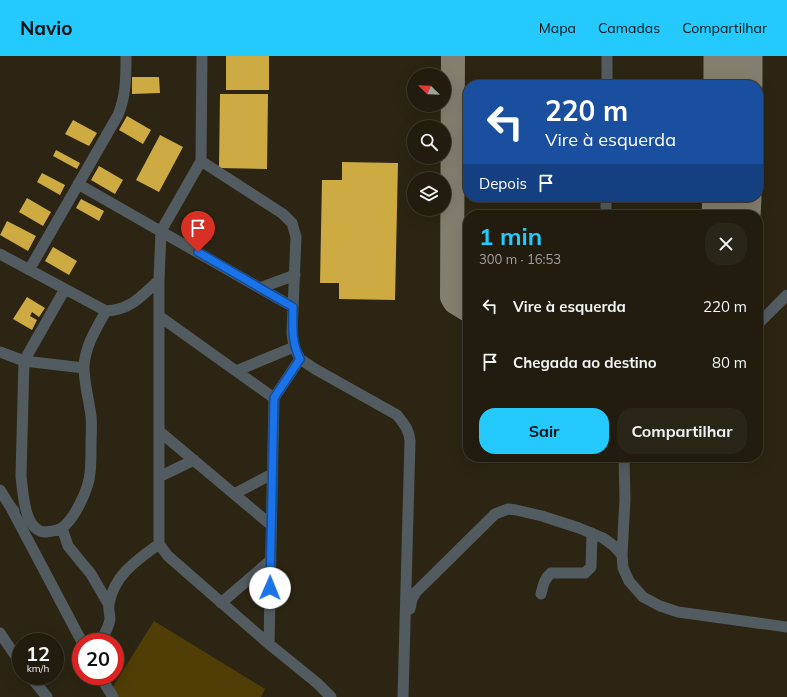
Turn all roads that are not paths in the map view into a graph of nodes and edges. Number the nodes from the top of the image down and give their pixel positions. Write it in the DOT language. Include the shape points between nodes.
graph roads {
  1 [pos="126,56"];
  2 [pos="202,56"];
  3 [pos="608,56"];
  4 [pos="607,80"];
  5 [pos="201,161"];
  6 [pos="78,184"];
  7 [pos="161,231"];
  8 [pos="0,254"];
  9 [pos="29,270"];
  10 [pos="295,275"];
  11 [pos="159,280"];
  12 [pos="260,288"];
  13 [pos="65,289"];
  14 [pos="787,295"];
  15 [pos="293,307"];
  16 [pos="106,311"];
  17 [pos="159,316"];
  18 [pos="763,319"];
  19 [pos="294,347"];
  20 [pos="0,352"];
  21 [pos="300,359"];
  22 [pos="24,361"];
  23 [pos="84,368"];
  24 [pos="236,371"];
  25 [pos="274,398"];
  26 [pos="159,431"];
  27 [pos="194,460"];
  28 [pos="624,462"];
  29 [pos="272,474"];
  30 [pos="159,477"];
  31 [pos="0,490"];
  32 [pos="234,494"];
  33 [pos="10,506"];
  34 [pos="30,523"];
  35 [pos="271,525"];
  36 [pos="62,528"];
  37 [pos="592,532"];
  38 [pos="158,544"];
  39 [pos="622,555"];
  40 [pos="271,560"];
  41 [pos="541,594"];
  42 [pos="221,603"];
  43 [pos="109,605"];
  44 [pos="787,627"];
  45 [pos="0,633"];
  46 [pos="77,633"];
  47 [pos="104,633"];
  48 [pos="269,644"];
  49 [pos="12,651"];
  50 [pos="37,685"];
  51 [pos="106,685"];
  52 [pos="47,697"];
  53 [pos="114,697"];
  54 [pos="331,697"];
  55 [pos="403,697"];
  56 [pos="409,697"];
  1 -- 6 [label="lane" via="123,103"];
  2 -- 5 [label="lane"];
  3 -- 4 [label="lane"];
  5 -- 7 [label="lane"];
  5 -- 10 [label="lane" via="283,214 292,223 296,237"];
  6 -- 7 [label="lane"];
  6 -- 9 [label="lane"];
  7 -- 11 [label="lane"];
  7 -- 12 [label="lane"];
  8 -- 9 [label="lane"];
  9 -- 13 [label="lane"];
  10 -- 12 [label="lane"];
  10 -- 15 [label="lane"];
  11 -- 16 [label="lane" via="132,304 117,311"];
  11 -- 17 [label="lane"];
  12 -- 15 [label="lane"];
  13 -- 16 [label="lane"];
  13 -- 22 [label="lane"];
  14 -- 18 [label="lane"];
  15 -- 19 [label="lane"];
  16 -- 23 [label="lane" via="90,340"];
  17 -- 24 [label="lane"];
  17 -- 26 [label="lane"];
  19 -- 21 [label="lane"];
  19 -- 24 [label="lane"];
  20 -- 22 [label="lane"];
  21 -- 25 [label="lane"];
  21 -- 55 [label="lane" via="397,415 409,432"];
  22 -- 23 [label="lane"];
  22 -- 34 [label="lane" via="21,476"];
  23 -- 36 [label="lane" via="91,417 90,475 70,521"];
  24 -- 25 [label="lane"];
  25 -- 29 [label="lane"];
  26 -- 27 [label="lane"];
  26 -- 30 [label="lane"];
  27 -- 30 [label="lane"];
  27 -- 32 [label="lane"];
  28 -- 39 [label="lane"];
  29 -- 32 [label="lane"];
  29 -- 35 [label="lane"];
  30 -- 38 [label="lane"];
  31 -- 33 [label="lane"];
  32 -- 35 [label="lane"];
  33 -- 34 [label="lane"];
  33 -- 46 [label="lane"];
  34 -- 36 [label="lane" via="41,532 52,532"];
  35 -- 40 [label="lane"];
  36 -- 43 [label="lane" via="68,546 91,574"];
  37 -- 39 [label="lane" via="614,546"];
  37 -- 41 [label="lane" via="589,570 585,573 552,573 547,576"];
  37 -- 56 [label="lane" via="516,510 508,509 495,514 420,587 412,599"];
  38 -- 42 [label="lane"];
  38 -- 43 [label="lane" via="121,575 113,588"];
  39 -- 44 [label="lane" via="623,568 629,580 643,597 660,606 678,612"];
  40 -- 42 [label="lane"];
  40 -- 48 [label="lane"];
  42 -- 48 [label="lane"];
  43 -- 47 [label="lane" via="110,619"];
  45 -- 49 [label="lane"];
  48 -- 54 [label="lane"];
  50 -- 52 [label="lane"];
  51 -- 53 [label="lane"];
}
